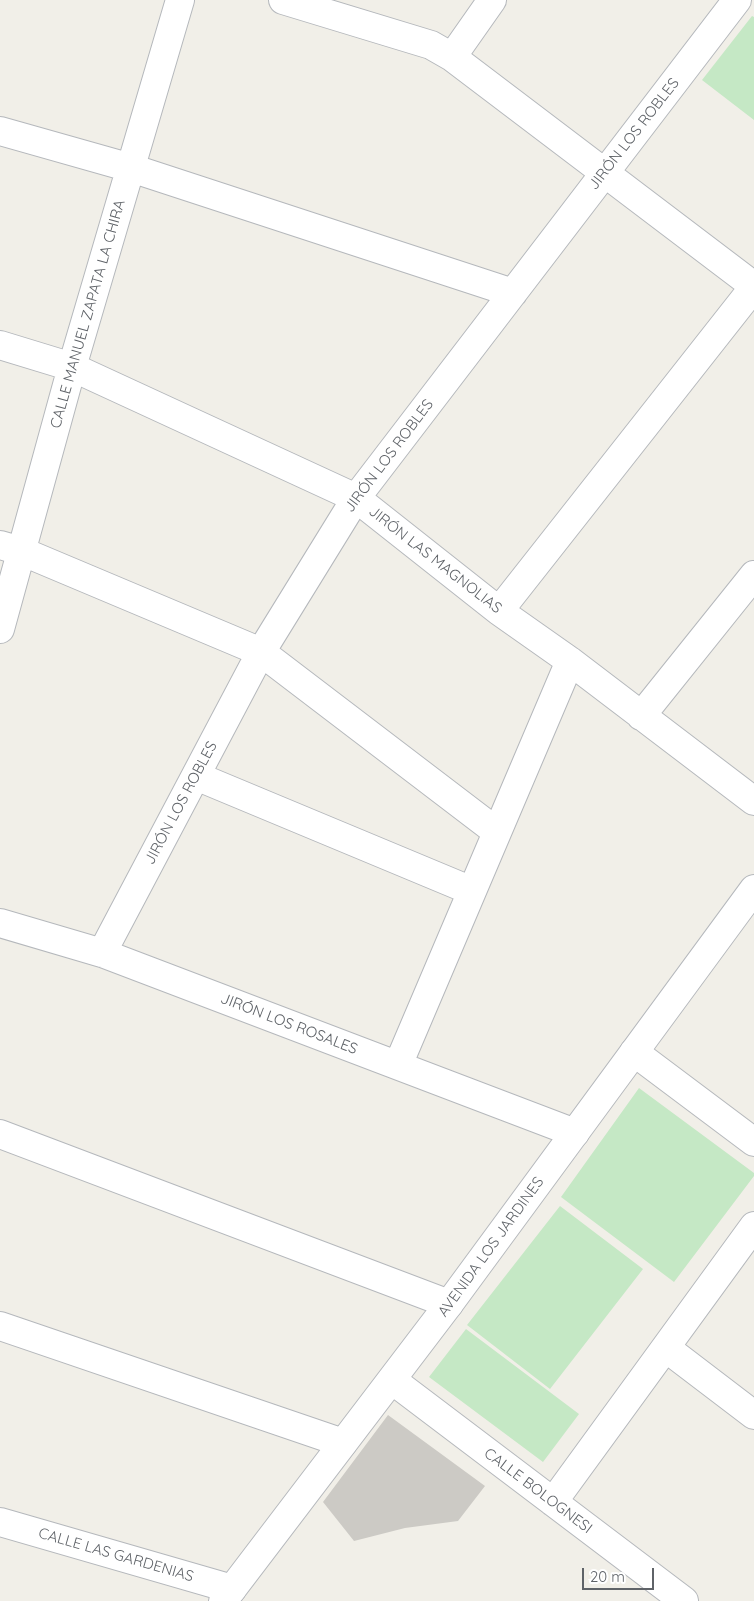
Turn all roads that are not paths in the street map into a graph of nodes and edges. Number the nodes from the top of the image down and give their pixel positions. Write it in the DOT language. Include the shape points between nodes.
graph roads {
  1 [pos="180,0"];
  2 [pos="283,0"];
  3 [pos="492,0"];
  4 [pos="737,0"];
  5 [pos="452,57"];
  6 [pos="0,131"];
  7 [pos="131,168"];
  8 [pos="604,172"];
  9 [pos="754,286"];
  10 [pos="513,293"];
  11 [pos="0,345"];
  12 [pos="72,366"];
  13 [pos="356,498"];
  14 [pos="10,548"];
  15 [pos="754,574"];
  16 [pos="499,610"];
  17 [pos="0,629"];
  18 [pos="261,652"];
  19 [pos="570,661"];
  20 [pos="641,716"];
  21 [pos="196,776"];
  22 [pos="754,801"];
  23 [pos="497,832"];
  24 [pos="472,891"];
  25 [pos="750,901"];
  26 [pos="0,923"];
  27 [pos="102,953"];
  28 [pos="634,1052"];
  29 [pos="398,1066"];
  30 [pos="575,1133"];
  31 [pos="0,1134"];
  32 [pos="754,1142"];
  33 [pos="754,1226"];
  34 [pos="449,1304"];
  35 [pos="0,1326"];
  36 [pos="666,1348"];
  37 [pos="392,1380"];
  38 [pos="754,1415"];
  39 [pos="343,1443"];
  40 [pos="554,1502"];
  41 [pos="0,1522"];
  42 [pos="228,1595"];
  43 [pos="677,1599"];
  1 -- 7 [label="street, CALLE MANUEL ZAPATA LA CHIRA"];
  2 -- 5 [label="street" via="432,45"];
  3 -- 5 [label="street"];
  4 -- 8 [label="street, JIRÓN LOS ROBLES"];
  5 -- 8 [label="street"];
  6 -- 7 [label="street"];
  7 -- 10 [label="street"];
  7 -- 12 [label="street, CALLE MANUEL ZAPATA LA CHIRA"];
  8 -- 9 [label="street"];
  8 -- 10 [label="street, JIRÓN LOS ROBLES"];
  9 -- 16 [label="street"];
  10 -- 13 [label="street, JIRÓN LOS ROBLES"];
  11 -- 12 [label="street, JIRÓN LAS MAGNOLIAS"];
  12 -- 13 [label="street, JIRÓN LAS MAGNOLIAS"];
  12 -- 14 [label="street, CALLE MANUEL ZAPATA LA CHIRA"];
  13 -- 16 [label="street, JIRÓN LAS MAGNOLIAS"];
  13 -- 18 [label="street, JIRÓN LOS ROBLES"];
  14 -- 17 [label="street, CALLE MANUEL ZAPATA LA CHIRA"];
  14 -- 18 [label="street"];
  15 -- 20 [label="street"];
  16 -- 19 [label="street, JIRÓN LAS MAGNOLIAS"];
  18 -- 21 [label="street, JIRÓN LOS ROBLES"];
  18 -- 23 [label="street"];
  19 -- 20 [label="street, JIRÓN LAS MAGNOLIAS"];
  19 -- 23 [label="street"];
  20 -- 22 [label="street, JIRÓN LAS MAGNOLIAS"];
  21 -- 24 [label="street"];
  21 -- 27 [label="street, JIRÓN LOS ROBLES"];
  23 -- 24 [label="street"];
  24 -- 29 [label="street"];
  25 -- 28 [label="street, AVENIDA LOS JARDINES"];
  26 -- 27 [label="street, JIRÓN LOS ROSALES"];
  27 -- 29 [label="street, JIRÓN LOS ROSALES"];
  28 -- 30 [label="street, AVENIDA LOS JARDINES"];
  28 -- 32 [label="street"];
  29 -- 30 [label="street, JIRÓN LOS ROSALES"];
  30 -- 34 [label="street, AVENIDA LOS JARDINES"];
  31 -- 34 [label="street"];
  33 -- 36 [label="street"];
  34 -- 37 [label="street, AVENIDA LOS JARDINES"];
  35 -- 39 [label="street"];
  36 -- 38 [label="street"];
  36 -- 40 [label="street"];
  37 -- 39 [label="street, AVENIDA LOS JARDINES"];
  37 -- 40 [label="street, CALLE BOLOGNESI"];
  39 -- 42 [label="street, AVENIDA LOS JARDINES"];
  40 -- 43 [label="street, CALLE BOLOGNESI"];
  41 -- 42 [label="street, CALLE LAS GARDENIAS"];
}
